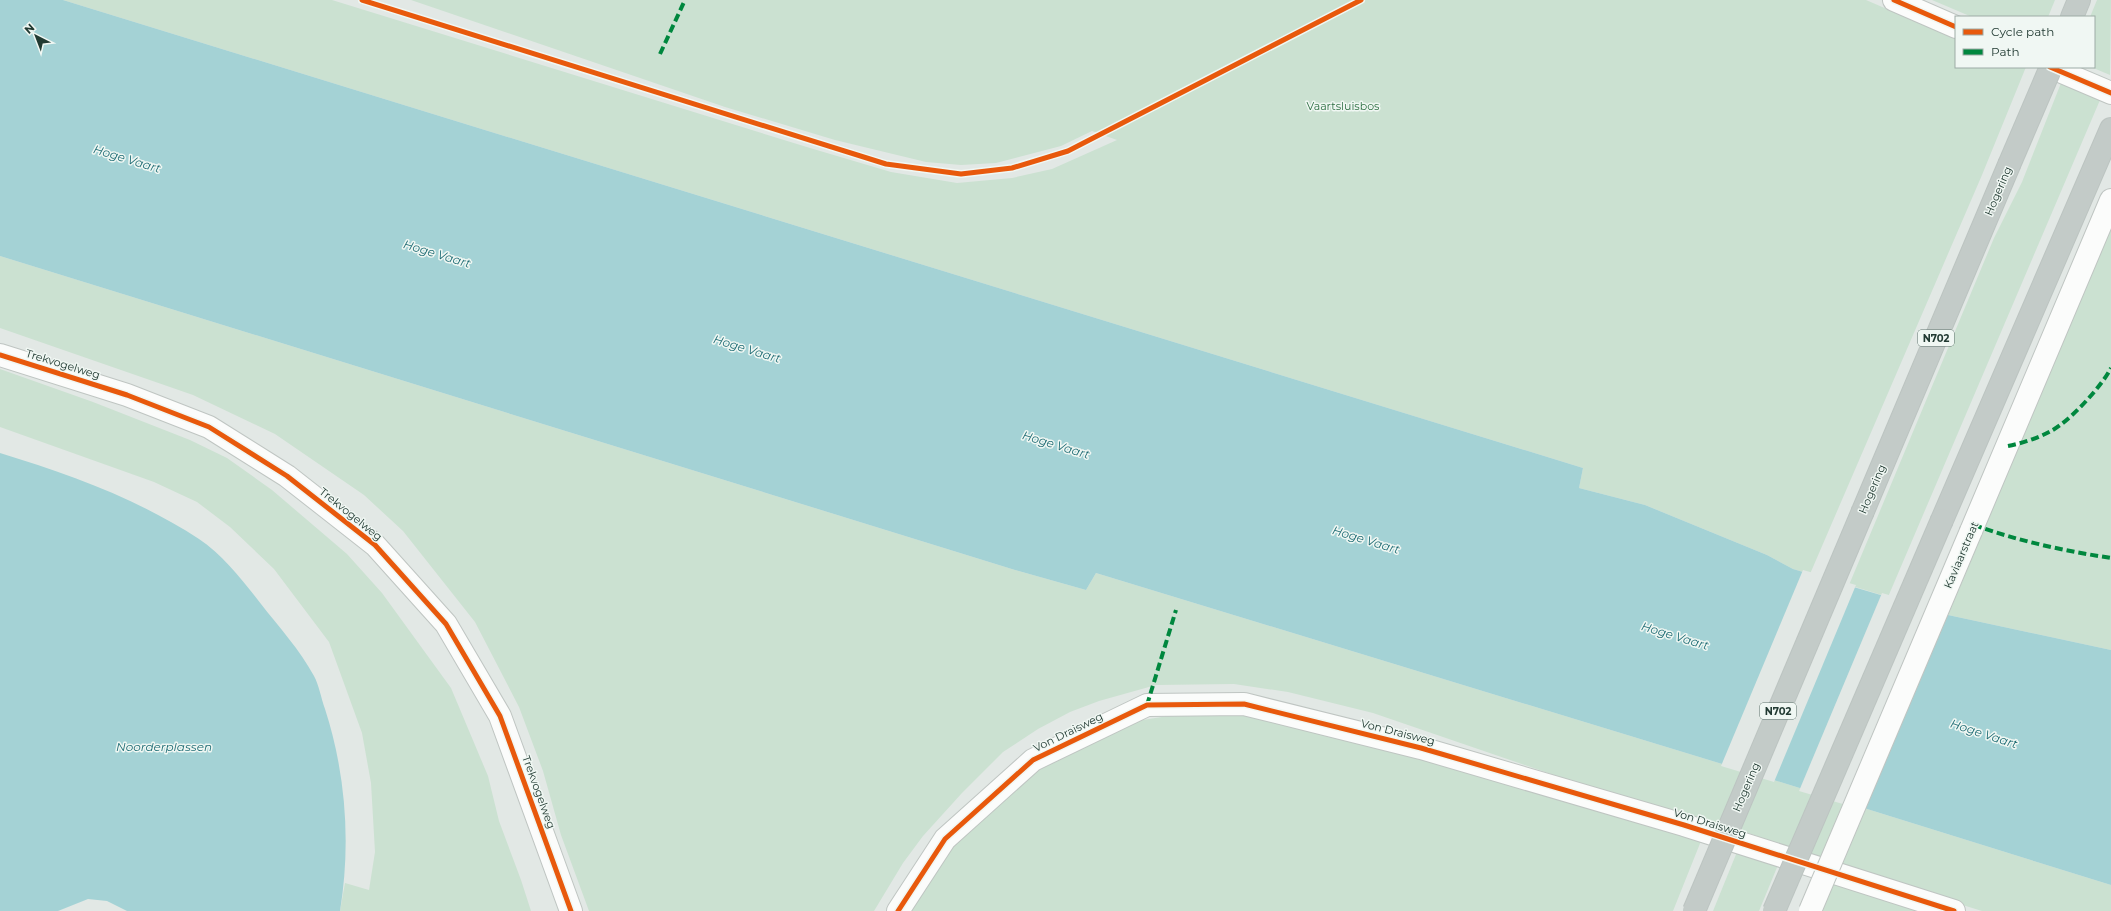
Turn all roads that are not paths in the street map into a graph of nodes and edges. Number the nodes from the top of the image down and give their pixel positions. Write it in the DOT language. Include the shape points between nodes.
graph roads {
  1 [pos="1894,0"];
  2 [pos="1955,27"];
  3 [pos="2050,68"];
  4 [pos="2052,68"];
  5 [pos="2111,93"];
  6 [pos="2111,129"];
  7 [pos="2109,203"];
  8 [pos="0,355"];
  9 [pos="571,911"];
  10 [pos="898,911"];
  11 [pos="1694,911"];
  12 [pos="1774,911"];
  13 [pos="1810,911"];
  14 [pos="1954,911"];
  1 -- 2 [label="street"];
  3 -- 11 [label="highway, Hogering / N702, bridge"];
  4 -- 5 [label="street"];
  6 -- 12 [label="highway, bridge"];
  7 -- 13 [label="street, Kaviaarstraat, bridge"];
  8 -- 9 [label="street, Trekvogelweg" via="127,395 209,428 287,476 375,545 446,624 500,716"];
  10 -- 14 [label="street, Von Draisweg" via="945,840 1033,760 1147,705 1244,704 1421,748 1684,825"];
}
